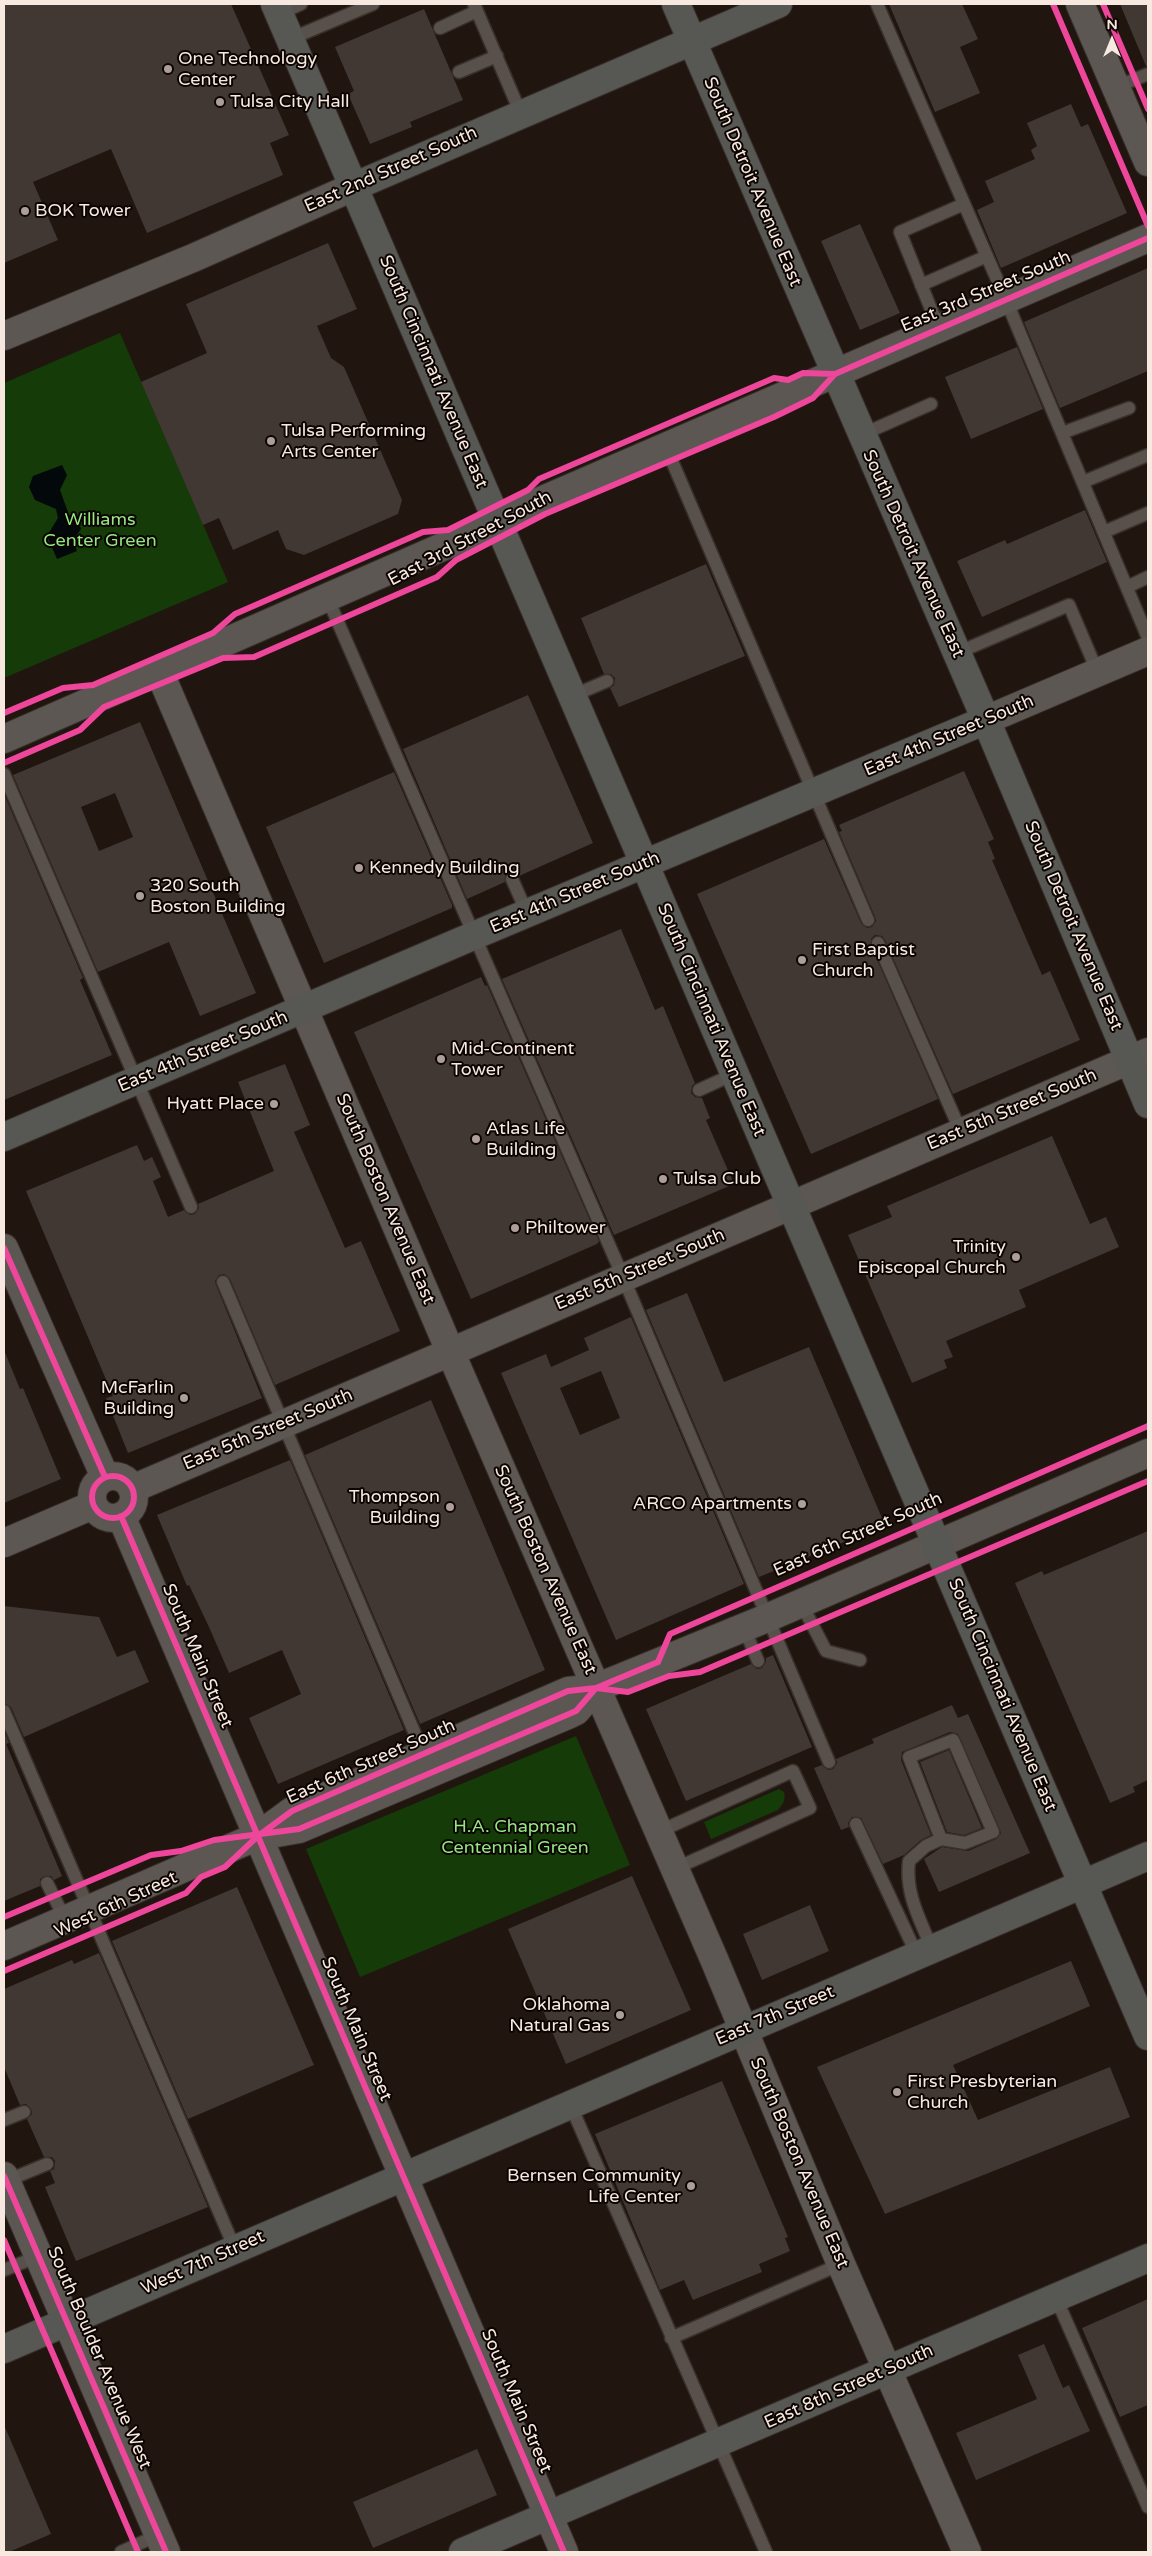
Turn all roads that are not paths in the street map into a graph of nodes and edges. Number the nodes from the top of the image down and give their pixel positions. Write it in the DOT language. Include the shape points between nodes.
graph roads {
  1 [pos="372,4"];
  2 [pos="676,4"];
  3 [pos="778,4"];
  4 [pos="877,4"];
  5 [pos="1080,4"];
  6 [pos="285,7"];
  7 [pos="476,8"];
  8 [pos="440,28"];
  9 [pos="290,39"];
  10 [pos="692,40"];
  11 [pos="497,56"];
  12 [pos="459,72"];
  13 [pos="1148,74"];
  14 [pos="1116,88"];
  15 [pos="521,114"];
  16 [pos="1142,129"];
  17 [pos="1148,162"];
  18 [pos="353,186"];
  19 [pos="964,204"];
  20 [pos="1148,238"];
  21 [pos="987,256"];
  22 [pos="921,285"];
  23 [pos="1006,300"];
  24 [pos="938,329"];
  25 [pos="4,336"];
  26 [pos="835,374"];
  27 [pos="931,404"];
  28 [pos="1129,408"];
  29 [pos="1062,433"];
  30 [pos="861,435"];
  31 [pos="666,447"];
  32 [pos="1148,455"];
  33 [pos="1083,482"];
  34 [pos="1148,513"];
  35 [pos="497,523"];
  36 [pos="1104,532"];
  37 [pos="1148,577"];
  38 [pos="1127,587"];
  39 [pos="327,597"];
  40 [pos="1148,638"];
  41 [pos="1148,652"];
  42 [pos="957,653"];
  43 [pos="160,671"];
  44 [pos="1098,673"];
  45 [pos="607,681"];
  46 [pos="572,696"];
  47 [pos="986,720"];
  48 [pos="4,739"];
  49 [pos="4,774"];
  50 [pos="812,793"];
  51 [pos="645,864"];
  52 [pos="512,879"];
  53 [pos="527,913"];
  54 [pos="868,920"];
  55 [pos="473,936"];
  56 [pos="878,943"];
  57 [pos="303,1008"];
  58 [pos="1139,1056"];
  59 [pos="734,1074"];
  60 [pos="136,1080"];
  61 [pos="699,1090"];
  62 [pos="1148,1104"];
  63 [pos="961,1132"];
  64 [pos="4,1137"];
  65 [pos="790,1206"];
  66 [pos="191,1207"];
  67 [pos="4,1248"];
  68 [pos="623,1277"];
  69 [pos="223,1282"];
  70 [pos="450,1351"];
  71 [pos="283,1424"];
  72 [pos="1148,1453"];
  73 [pos="105,1477"];
  74 [pos="132,1489"];
  75 [pos="93,1505"];
  76 [pos="121,1516"];
  77 [pos="4,1543"];
  78 [pos="936,1544"];
  79 [pos="801,1603"];
  80 [pos="755,1623"];
  81 [pos="860,1660"];
  82 [pos="758,1661"];
  83 [pos="596,1688"];
  84 [pos="4,1710"];
  85 [pos="829,1762"];
  86 [pos="428,1764"];
  87 [pos="856,1824"];
  88 [pos="658,1832"];
  89 [pos="258,1836"];
  90 [pos="941,1839"];
  91 [pos="1148,1856"];
  92 [pos="674,1869"];
  93 [pos="47,1883"];
  94 [pos="1084,1884"];
  95 [pos="77,1914"];
  96 [pos="4,1946"];
  97 [pos="925,1952"];
  98 [pos="743,2030"];
  99 [pos="1148,2036"];
  100 [pos="570,2104"];
  101 [pos="24,2112"];
  102 [pos="4,2120"];
  103 [pos="47,2164"];
  104 [pos="402,2176"];
  105 [pos="5,2178"];
  106 [pos="235,2249"];
  107 [pos="39,2256"];
  108 [pos="1148,2258"];
  109 [pos="841,2264"];
  110 [pos="4,2270"];
  111 [pos="1056,2298"];
  112 [pos="67,2323"];
  113 [pos="671,2338"];
  114 [pos="4,2349"];
  115 [pos="888,2369"];
  116 [pos="718,2444"];
  117 [pos="1148,2507"];
  118 [pos="549,2516"];
  119 [pos="162,2544"];
  120 [pos="121,2552"];
  121 [pos="463,2552"];
  122 [pos="564,2552"];
  123 [pos="766,2552"];
  124 [pos="967,2552"];
  1 -- 9 [label="lane"];
  2 -- 10 [label="main road, South Detroit Avenue East"];
  3 -- 10 [label="main road, East 2nd Street South"];
  4 -- 19 [label="lane"];
  5 -- 14 [label="street"];
  6 -- 9 [label="main road, South Cincinnati Avenue East"];
  7 -- 8 [label="lane"];
  7 -- 11 [label="lane"];
  9 -- 18 [label="main road, South Cincinnati Avenue East"];
  10 -- 15 [label="main road, East 2nd Street South"];
  10 -- 26 [label="main road, South Detroit Avenue East"];
  11 -- 12 [label="lane"];
  11 -- 15 [label="lane"];
  13 -- 14 [label="lane"];
  14 -- 16 [label="street"];
  15 -- 18 [label="main road, East 2nd Street South"];
  16 -- 17 [label="street"];
  18 -- 25 [label="street, East 2nd Street South" via="193,258"];
  18 -- 35 [label="main road, South Cincinnati Avenue East"];
  19 -- 21 [label="lane"];
  19 -- 22 [label="lane" via="900,232"];
  20 -- 23 [label="street, East 3rd Street South"];
  21 -- 22 [label="lane"];
  21 -- 23 [label="lane"];
  22 -- 24 [label="lane"];
  23 -- 24 [label="street, East 3rd Street South"];
  23 -- 29 [label="lane"];
  24 -- 26 [label="street, East 3rd Street South"];
  26 -- 30 [label="main road, South Detroit Avenue East"];
  26 -- 31 [label="street, East 3rd Street South"];
  27 -- 30 [label="lane"];
  28 -- 29 [label="lane"];
  29 -- 33 [label="lane"];
  30 -- 42 [label="main road, South Detroit Avenue East"];
  31 -- 35 [label="street, East 3rd Street South" via="522,509"];
  31 -- 50 [label="lane"];
  32 -- 33 [label="lane"];
  33 -- 36 [label="lane"];
  34 -- 36 [label="lane"];
  35 -- 39 [label="street, East 3rd Street South"];
  35 -- 46 [label="main road, South Cincinnati Avenue East"];
  36 -- 38 [label="lane"];
  37 -- 38 [label="lane"];
  38 -- 40 [label="lane"];
  39 -- 43 [label="street, East 3rd Street South"];
  39 -- 55 [label="lane"];
  41 -- 44 [label="street, East 4th Street South"];
  42 -- 44 [label="lane" via="1068,606"];
  42 -- 47 [label="main road, South Detroit Avenue East"];
  43 -- 48 [label="street, East 3rd Street South"];
  43 -- 57 [label="street, South Boston Avenue East"];
  44 -- 47 [label="street, East 4th Street South"];
  45 -- 46 [label="lane"];
  46 -- 51 [label="main road, South Cincinnati Avenue East"];
  47 -- 50 [label="main road, East 4th Street South"];
  47 -- 58 [label="main road, South Detroit Avenue East"];
  49 -- 60 [label="lane"];
  50 -- 51 [label="main road, East 4th Street South"];
  50 -- 54 [label="lane"];
  51 -- 53 [label="main road, East 4th Street South"];
  51 -- 59 [label="main road, South Cincinnati Avenue East"];
  52 -- 53 [label="lane"];
  53 -- 55 [label="main road, East 4th Street South"];
  55 -- 57 [label="main road, East 4th Street South"];
  55 -- 68 [label="lane"];
  56 -- 63 [label="lane"];
  57 -- 60 [label="main road, East 4th Street South"];
  57 -- 70 [label="street, South Boston Avenue East"];
  58 -- 62 [label="main road, South Detroit Avenue East"];
  58 -- 63 [label="street, East 5th Street South"];
  59 -- 61 [label="lane"];
  59 -- 65 [label="main road, South Cincinnati Avenue East"];
  60 -- 64 [label="main road, East 4th Street South"];
  60 -- 66 [label="lane"];
  63 -- 65 [label="street, East 5th Street South"];
  65 -- 68 [label="street, East 5th Street South"];
  65 -- 78 [label="main road, South Cincinnati Avenue East"];
  67 -- 73 [label="street"];
  68 -- 70 [label="street, East 5th Street South"];
  68 -- 80 [label="lane"];
  69 -- 71 [label="lane"];
  70 -- 71 [label="street, East 5th Street South"];
  70 -- 83 [label="street, South Boston Avenue East"];
  71 -- 74 [label="street, East 5th Street South"];
  71 -- 86 [label="lane"];
  72 -- 78 [label="street, East 6th Street South"];
  73 -- 74 [label="street" via="121,1478"];
  73 -- 75 [label="street" via="92,1491"];
  74 -- 76 [label="street" via="132,1506"];
  75 -- 76 [label="street" via="105,1517"];
  75 -- 77 [label="street"];
  76 -- 89 [label="street, South Main Street"];
  78 -- 79 [label="street, East 6th Street South"];
  78 -- 94 [label="main road, South Cincinnati Avenue East"];
  79 -- 80 [label="street, East 6th Street South"];
  79 -- 81 [label="lane" via="826,1651"];
  80 -- 82 [label="lane"];
  80 -- 83 [label="street, East 6th Street South"];
  80 -- 85 [label="lane"];
  83 -- 86 [label="street, East 6th Street South" via="568,1691"];
  83 -- 88 [label="street, South Boston Avenue East"];
  84 -- 95 [label="lane"];
  86 -- 89 [label="street, East 6th Street South" via="300,1829"];
  87 -- 97 [label="lane"];
  88 -- 92 [label="street, South Boston Avenue East"];
  88 -- 92 [label="lane" via="793,1771 810,1808"];
  89 -- 95 [label="street, West 6th Street"];
  89 -- 104 [label="street, South Main Street"];
  90 -- 90 [label="lane" via="965,1843 993,1832 953,1740 909,1756"];
  90 -- 97 [label="lane" via="909,1860 907,1880"];
  91 -- 94 [label="main road, East 7th Street"];
  92 -- 98 [label="street, South Boston Avenue East"];
  93 -- 95 [label="lane"];
  94 -- 97 [label="main road, East 7th Street"];
  94 -- 99 [label="main road, South Cincinnati Avenue East"];
  95 -- 96 [label="street, West 6th Street"];
  95 -- 106 [label="lane"];
  97 -- 98 [label="main road, East 7th Street"];
  98 -- 100 [label="main road, East 7th Street"];
  98 -- 109 [label="street, South Boston Avenue East"];
  100 -- 104 [label="main road, East 7th Street"];
  100 -- 113 [label="lane"];
  101 -- 102 [label="lane"];
  103 -- 105 [label="lane"];
  104 -- 106 [label="main road, West 7th Street"];
  104 -- 118 [label="street, South Main Street"];
  105 -- 107 [label="street, South Boulder Avenue West"];
  106 -- 112 [label="main road, West 7th Street"];
  107 -- 110 [label="lane"];
  107 -- 112 [label="street, South Boulder Avenue West"];
  108 -- 111 [label="main road, East 8th Street South"];
  109 -- 113 [label="lane"];
  109 -- 115 [label="street, South Boston Avenue East"];
  111 -- 115 [label="main road, East 8th Street South"];
  111 -- 117 [label="lane"];
  112 -- 114 [label="main road, West 7th Street"];
  112 -- 119 [label="street, South Boulder Avenue West"];
  113 -- 116 [label="lane"];
  115 -- 116 [label="main road, East 8th Street South"];
  115 -- 124 [label="street, South Boston Avenue East"];
  116 -- 118 [label="main road, East 8th Street South"];
  116 -- 123 [label="lane"];
  118 -- 121 [label="main road, East 8th Street South"];
  118 -- 122 [label="street, South Main Street"];
  119 -- 120 [label="lane"];
}
